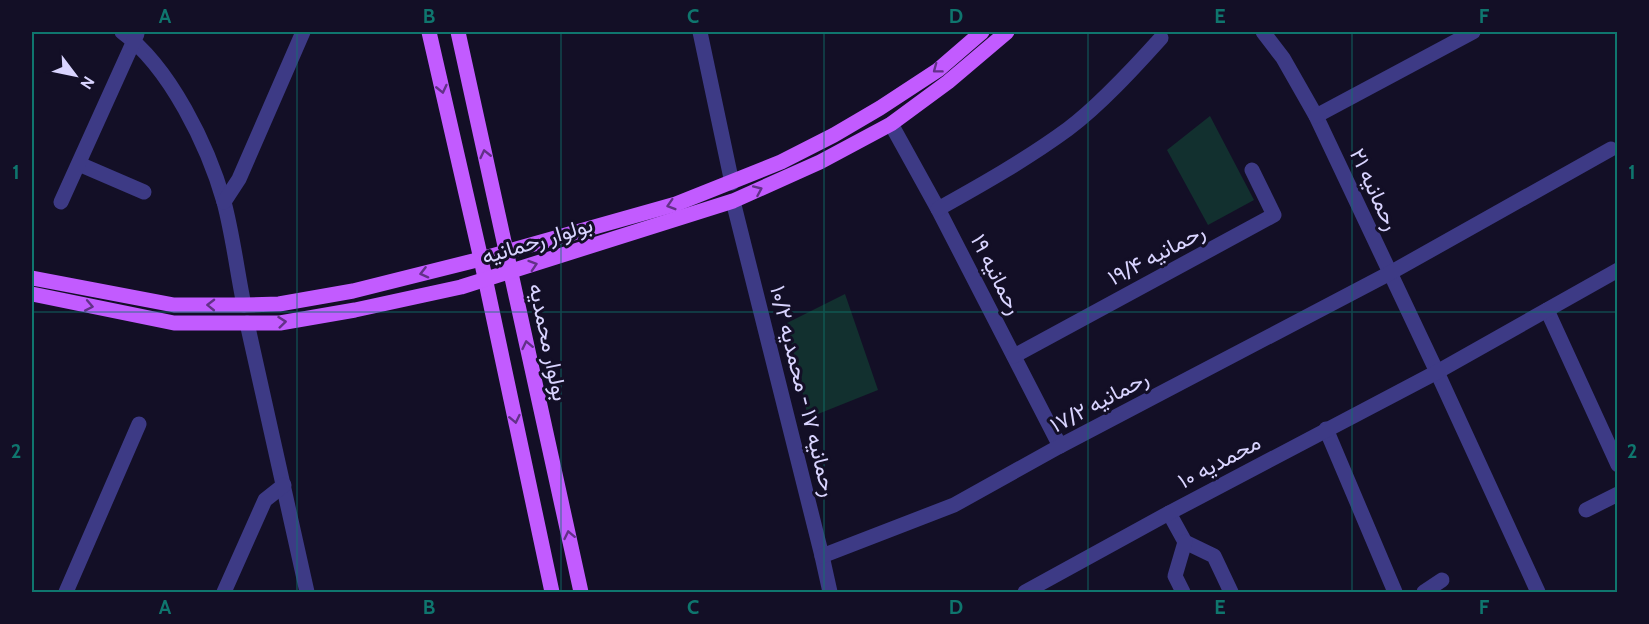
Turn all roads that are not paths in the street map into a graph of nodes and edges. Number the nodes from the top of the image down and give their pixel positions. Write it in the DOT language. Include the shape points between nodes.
graph roads {
  1 [pos="303,32"];
  2 [pos="429,32"];
  3 [pos="458,32"];
  4 [pos="700,32"];
  5 [pos="982,32"];
  6 [pos="1007,32"];
  7 [pos="1263,32"];
  8 [pos="1473,32"];
  9 [pos="132,35"];
  10 [pos="1161,38"];
  11 [pos="1316,116"];
  12 [pos="891,124"];
  13 [pos="1611,149"];
  14 [pos="79,164"];
  15 [pos="1252,170"];
  16 [pos="732,183"];
  17 [pos="144,192"];
  18 [pos="733,201"];
  19 [pos="61,202"];
  20 [pos="224,202"];
  21 [pos="938,209"];
  22 [pos="507,251"];
  23 [pos="481,259"];
  24 [pos="1617,270"];
  25 [pos="511,272"];
  26 [pos="1390,273"];
  27 [pos="32,278"];
  28 [pos="484,280"];
  29 [pos="32,294"];
  30 [pos="244,305"];
  31 [pos="1547,309"];
  32 [pos="248,324"];
  33 [pos="1014,356"];
  34 [pos="1437,372"];
  35 [pos="138,424"];
  36 [pos="1326,429"];
  37 [pos="1060,446"];
  38 [pos="1617,465"];
  39 [pos="284,485"];
  40 [pos="1617,494"];
  41 [pos="1586,510"];
  42 [pos="1169,513"];
  43 [pos="1185,542"];
  44 [pos="822,556"];
  45 [pos="1443,580"];
  46 [pos="1539,590"];
  47 [pos="66,592"];
  48 [pos="224,592"];
  49 [pos="307,592"];
  50 [pos="552,592"];
  51 [pos="581,592"];
  52 [pos="830,592"];
  53 [pos="1025,592"];
  54 [pos="1183,592"];
  55 [pos="1231,592"];
  56 [pos="1395,592"];
  57 [pos="1424,592"];
  1 -- 20 [label="street" via="239,179"];
  2 -- 23 [label="main road, one-way"];
  22 -- 3 [label="main road, بولوار محمدیه, one-way"];
  4 -- 16 [label="street"];
  5 -- 16 [label="main road, بولوار رحمانیه, one-way" via="938,70 880,108 792,157"];
  6 -- 12 [label="main road, بولوار رحمانیه"];
  7 -- 11 [label="street, رحمانیه ۲۱" via="1283,58"];
  8 -- 11 [label="street"];
  9 -- 14 [label="street"];
  9 -- 20 [label="street" via="162,73 196,129"];
  10 -- 21 [label="street" via="1070,127 1011,168"];
  11 -- 26 [label="street, رحمانیه ۲۱"];
  18 -- 12 [label="main road, بولوار رحمانیه, one-way" via="820,162"];
  12 -- 21 [label="street, رحمانیه ۱۹"];
  13 -- 26 [label="street, رحمانیه ۱۷/۲"];
  14 -- 17 [label="street"];
  14 -- 19 [label="street"];
  15 -- 33 [label="street, رحمانیه ۱۹/۴" via="1274,215"];
  16 -- 22 [label="main road, بولوار رحمانیه, one-way" via="676,204"];
  25 -- 18 [label="main road, بولوار رحمانیه, one-way"];
  18 -- 44 [label="street, رحمانیه ۱۷ - محمدیه ۱۰/۲"];
  20 -- 30 [label="street"];
  21 -- 33 [label="street, رحمانیه ۱۹"];
  22 -- 23 [label="main road, بولوار رحمانیه"];
  22 -- 25 [label="main road, بولوار محمدیه"];
  23 -- 28 [label="main road"];
  23 -- 30 [label="main road, بولوار رحمانیه, one-way" via="353,291 279,304"];
  24 -- 31 [label="street, محمدیه ۱۰"];
  25 -- 28 [label="main road, بولوار رحمانیه"];
  51 -- 25 [label="main road, بولوار محمدیه, one-way"];
  26 -- 34 [label="street, رحمانیه ۲۱"];
  26 -- 37 [label="street, رحمانیه ۱۷/۲"];
  30 -- 27 [label="main road, بولوار رحمانیه, one-way" via="174,305"];
  32 -- 28 [label="main road, بولوار رحمانیه, one-way" via="280,323 356,310"];
  28 -- 50 [label="main road, one-way"];
  29 -- 32 [label="main road, بولوار رحمانیه, one-way" via="174,323"];
  31 -- 34 [label="street, محمدیه ۱۰"];
  31 -- 38 [label="street"];
  32 -- 39 [label="street"];
  33 -- 37 [label="street, رحمانیه ۱۹"];
  34 -- 36 [label="street, محمدیه ۱۰"];
  34 -- 46 [label="street, رحمانیه ۲۱"];
  35 -- 47 [label="street"];
  36 -- 42 [label="street, محمدیه ۱۰"];
  36 -- 56 [label="street"];
  37 -- 44 [label="street, رحمانیه ۱۷/۲" via="954,505"];
  39 -- 48 [label="street" via="266,500"];
  39 -- 49 [label="street"];
  40 -- 41 [label="street"];
  42 -- 43 [label="street"];
  42 -- 53 [label="street, محمدیه ۱۰"];
  43 -- 54 [label="street" via="1175,576"];
  43 -- 55 [label="street" via="1214,556"];
  44 -- 52 [label="street, رحمانیه ۱۷ - محمدیه ۱۰/۲"];
  45 -- 57 [label="street"];
}
